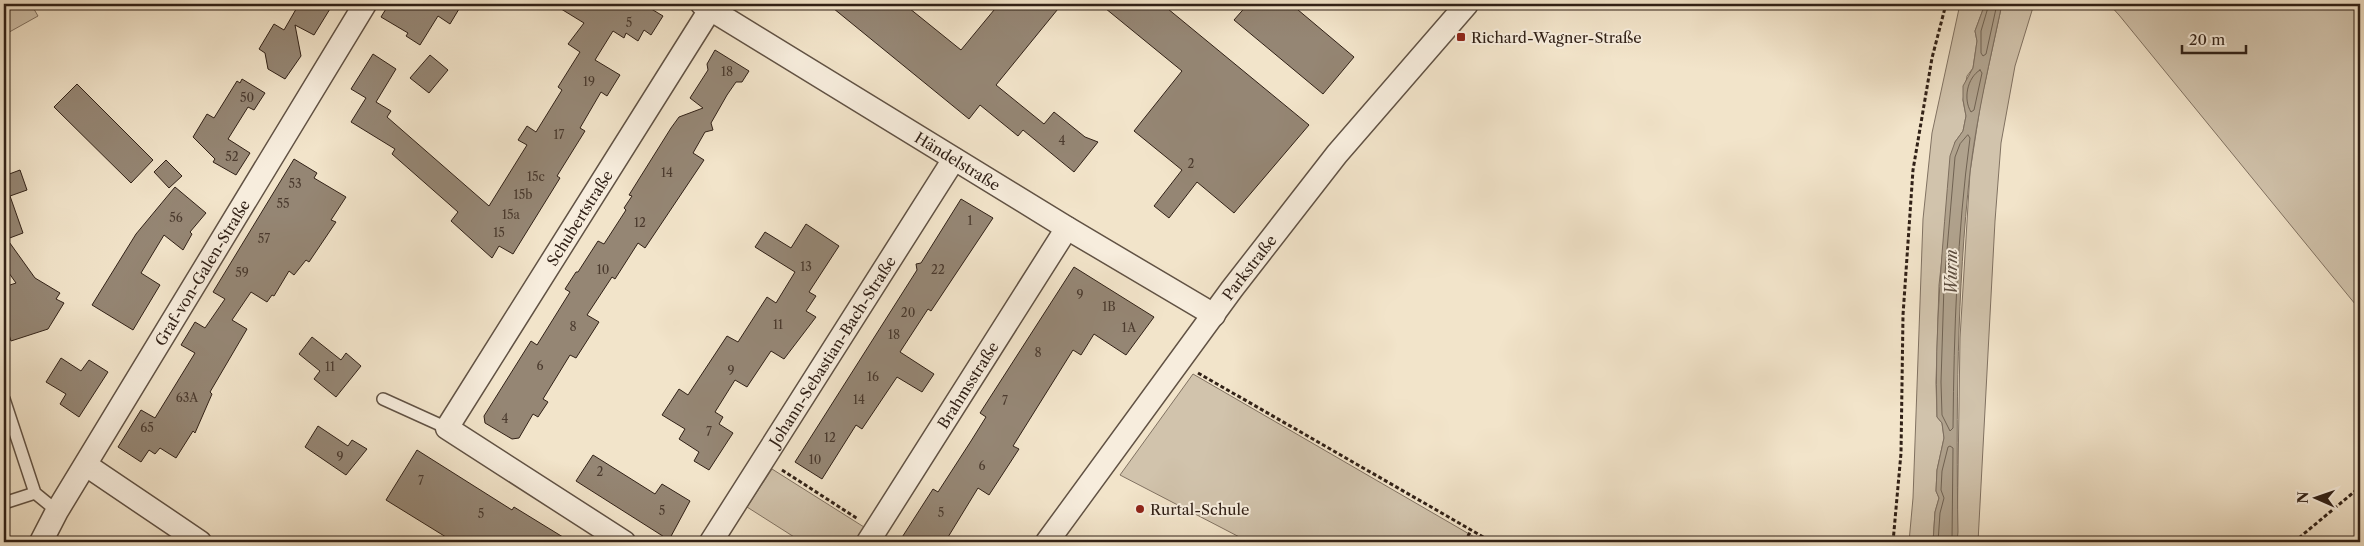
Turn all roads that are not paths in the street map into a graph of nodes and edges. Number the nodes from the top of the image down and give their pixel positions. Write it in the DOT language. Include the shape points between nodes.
graph roads {
  1 [pos="365,4"];
  2 [pos="1467,4"];
  3 [pos="709,5"];
  4 [pos="954,158"];
  5 [pos="1067,228"];
  6 [pos="1214,315"];
  7 [pos="383,399"];
  8 [pos="5,405"];
  9 [pos="447,428"];
  10 [pos="86,465"];
  11 [pos="35,493"];
  12 [pos="4,503"];
  13 [pos="57,511"];
  14 [pos="872,536"];
  15 [pos="41,542"];
  16 [pos="200,542"];
  17 [pos="624,542"];
  18 [pos="711,542"];
  19 [pos="1047,542"];
  1 -- 10 [label="street, Graf-von-Galen-Straße"];
  2 -- 6 [label="street, Parkstraße" via="1337,154"];
  3 -- 4 [label="street, Händelstraße"];
  3 -- 9 [label="street, Schubertstraße"];
  4 -- 5 [label="street, Händelstraße"];
  4 -- 18 [label="street, Johann-Sebastian-Bach-Straße"];
  5 -- 6 [label="street, Händelstraße"];
  5 -- 14 [label="street, Brahmsstraße"];
  6 -- 19 [label="street, Parkstraße"];
  7 -- 9 [label="lane"];
  8 -- 11 [label="lane"];
  9 -- 17 [label="street"];
  10 -- 13 [label="street, Graf-von-Galen-Straße"];
  10 -- 16 [label="street"];
  11 -- 12 [label="lane"];
  11 -- 13 [label="lane"];
  13 -- 15 [label="street, Graf-von-Galen-Straße"];
}
